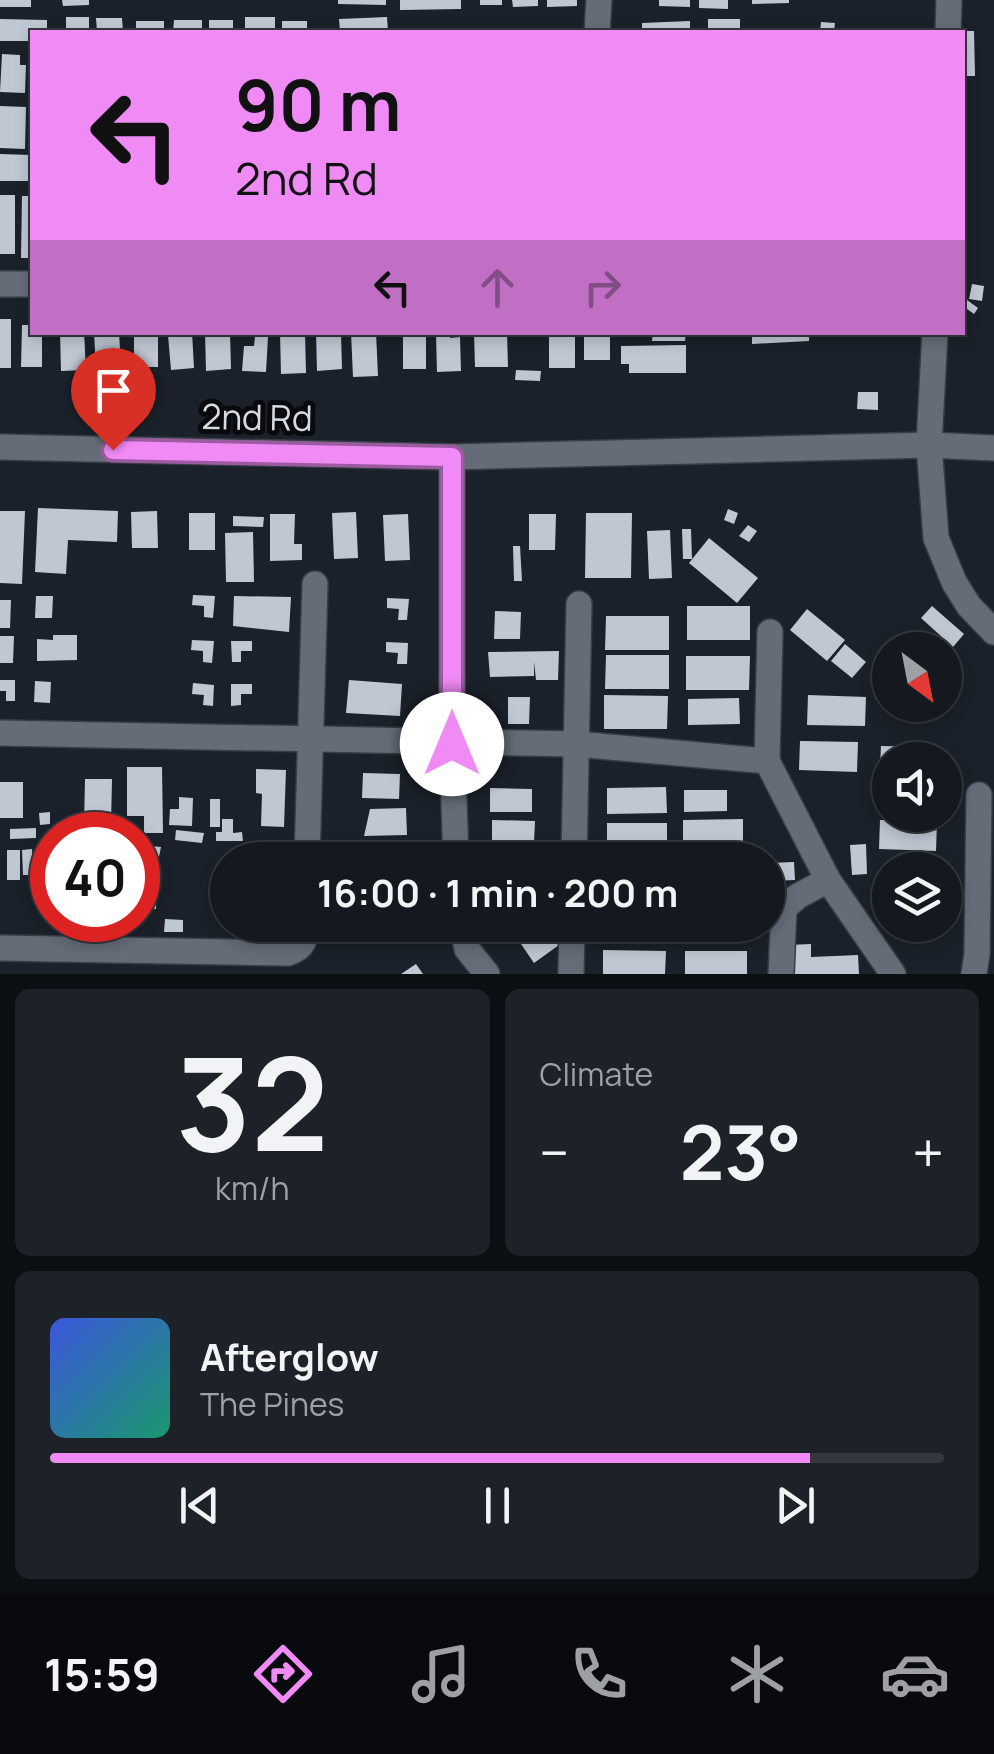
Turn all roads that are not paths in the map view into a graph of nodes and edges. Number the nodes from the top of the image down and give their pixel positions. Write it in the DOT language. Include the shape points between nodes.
graph roads {
  1 [pos="600,0"];
  2 [pos="949,0"];
  3 [pos="598,30"];
  4 [pos="948,30"];
  5 [pos="0,284"];
  6 [pos="30,284"];
  7 [pos="934,335"];
  8 [pos="930,445"];
  9 [pos="0,447"];
  10 [pos="994,448"];
  11 [pos="452,457"];
  12 [pos="315,584"];
  13 [pos="579,604"];
  14 [pos="770,632"];
  15 [pos="994,632"];
  16 [pos="0,734"];
  17 [pos="311,738"];
  18 [pos="452,744"];
  19 [pos="576,744"];
  20 [pos="767,761"];
  21 [pos="979,795"];
  22 [pos="308,842"];
  23 [pos="455,842"];
  24 [pos="574,842"];
  25 [pos="828,880"];
  26 [pos="304,942"];
  27 [pos="466,942"];
  28 [pos="572,942"];
  29 [pos="0,948"];
  30 [pos="486,974"];
  31 [pos="572,974"];
  32 [pos="781,974"];
  33 [pos="893,974"];
  34 [pos="974,974"];
  1 -- 3 [label="street"];
  2 -- 4 [label="street"];
  5 -- 6 [label="street"];
  7 -- 8 [label="street"];
  8 -- 10 [label="street, 2nd Rd"];
  8 -- 11 [label="street, 2nd Rd"];
  8 -- 15 [label="street" via="936,538 954,582"];
  9 -- 11 [label="street, 2nd Rd"];
  11 -- 18 [label="street"];
  12 -- 17 [label="street"];
  13 -- 19 [label="street"];
  14 -- 20 [label="street"];
  16 -- 17 [label="street"];
  17 -- 18 [label="street"];
  17 -- 22 [label="street"];
  18 -- 19 [label="street"];
  18 -- 23 [label="street"];
  19 -- 20 [label="street"];
  19 -- 24 [label="street"];
  20 -- 25 [label="street"];
  21 -- 34 [label="street"];
  25 -- 32 [label="street" via="784,908"];
  25 -- 33 [label="street"];
  26 -- 29 [label="street" via="288,954"];
  27 -- 30 [label="street"];
  28 -- 31 [label="street"];
}
